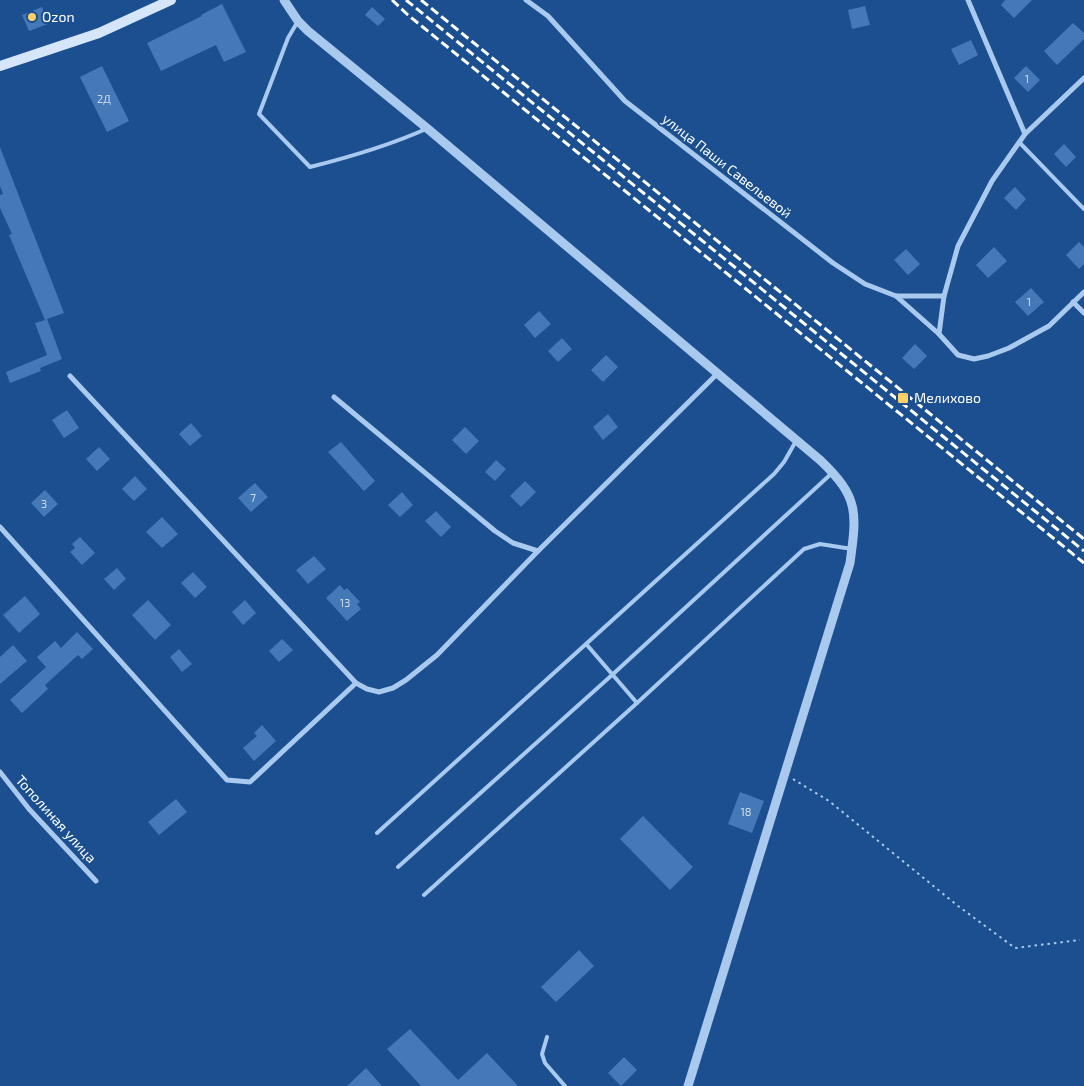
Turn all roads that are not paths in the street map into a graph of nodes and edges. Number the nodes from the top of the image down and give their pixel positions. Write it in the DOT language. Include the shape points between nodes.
graph roads {
  1 [pos="171,0"];
  2 [pos="284,0"];
  3 [pos="526,0"];
  4 [pos="968,0"];
  5 [pos="298,21"];
  6 [pos="0,66"];
  7 [pos="1084,78"];
  8 [pos="428,129"];
  9 [pos="1025,134"];
  10 [pos="1019,142"];
  11 [pos="1084,210"];
  12 [pos="1084,292"];
  13 [pos="896,296"];
  14 [pos="944,296"];
  15 [pos="1073,302"];
  16 [pos="1084,312"];
  17 [pos="939,334"];
  18 [pos="718,373"];
  19 [pos="70,376"];
  20 [pos="334,396"];
  21 [pos="797,440"];
  22 [pos="833,472"];
  23 [pos="0,527"];
  24 [pos="852,549"];
  25 [pos="538,551"];
  26 [pos="587,645"];
  27 [pos="612,675"];
  28 [pos="356,683"];
  29 [pos="638,703"];
  30 [pos="0,772"];
  31 [pos="377,833"];
  32 [pos="398,867"];
  33 [pos="96,880"];
  34 [pos="424,895"];
  35 [pos="547,1037"];
  36 [pos="565,1086"];
  37 [pos="688,1086"];
  1 -- 6 [label="main road" via="99,33"];
  2 -- 5 [label="street"];
  3 -- 13 [label="street, улица Паши Савельевой" via="548,16 625,101 833,263 865,284"];
  4 -- 9 [label="street"];
  5 -- 8 [label="street"];
  5 -- 8 [label="lane" via="288,38 259,114 310,167 356,156"];
  7 -- 9 [label="street"];
  8 -- 18 [label="street"];
  9 -- 10 [label="street"];
  10 -- 11 [label="lane"];
  10 -- 14 [label="street" via="992,181 958,246"];
  12 -- 15 [label="street"];
  13 -- 14 [label="street, улица Паши Савельевой"];
  13 -- 17 [label="street"];
  14 -- 17 [label="street"];
  15 -- 16 [label="street"];
  15 -- 17 [label="street" via="1049,326 988,356 974,359 958,355"];
  18 -- 21 [label="street"];
  18 -- 25 [label="street"];
  19 -- 28 [label="street"];
  20 -- 25 [label="street" via="495,531 513,543"];
  21 -- 22 [label="street"];
  21 -- 26 [label="lane" via="774,474"];
  22 -- 24 [label="street" via="850,498 854,512"];
  22 -- 27 [label="lane"];
  23 -- 28 [label="street" via="227,780 250,782"];
  24 -- 29 [label="lane" via="820,544 804,549"];
  24 -- 37 [label="street"];
  25 -- 28 [label="street" via="437,655 406,680 380,692"];
  26 -- 27 [label="lane"];
  26 -- 31 [label="lane"];
  27 -- 29 [label="lane"];
  27 -- 32 [label="lane"];
  29 -- 34 [label="lane"];
  30 -- 33 [label="street, Тополиная улица" via="29,809"];
  35 -- 36 [label="lane" via="542,1054 545,1063"];
}
